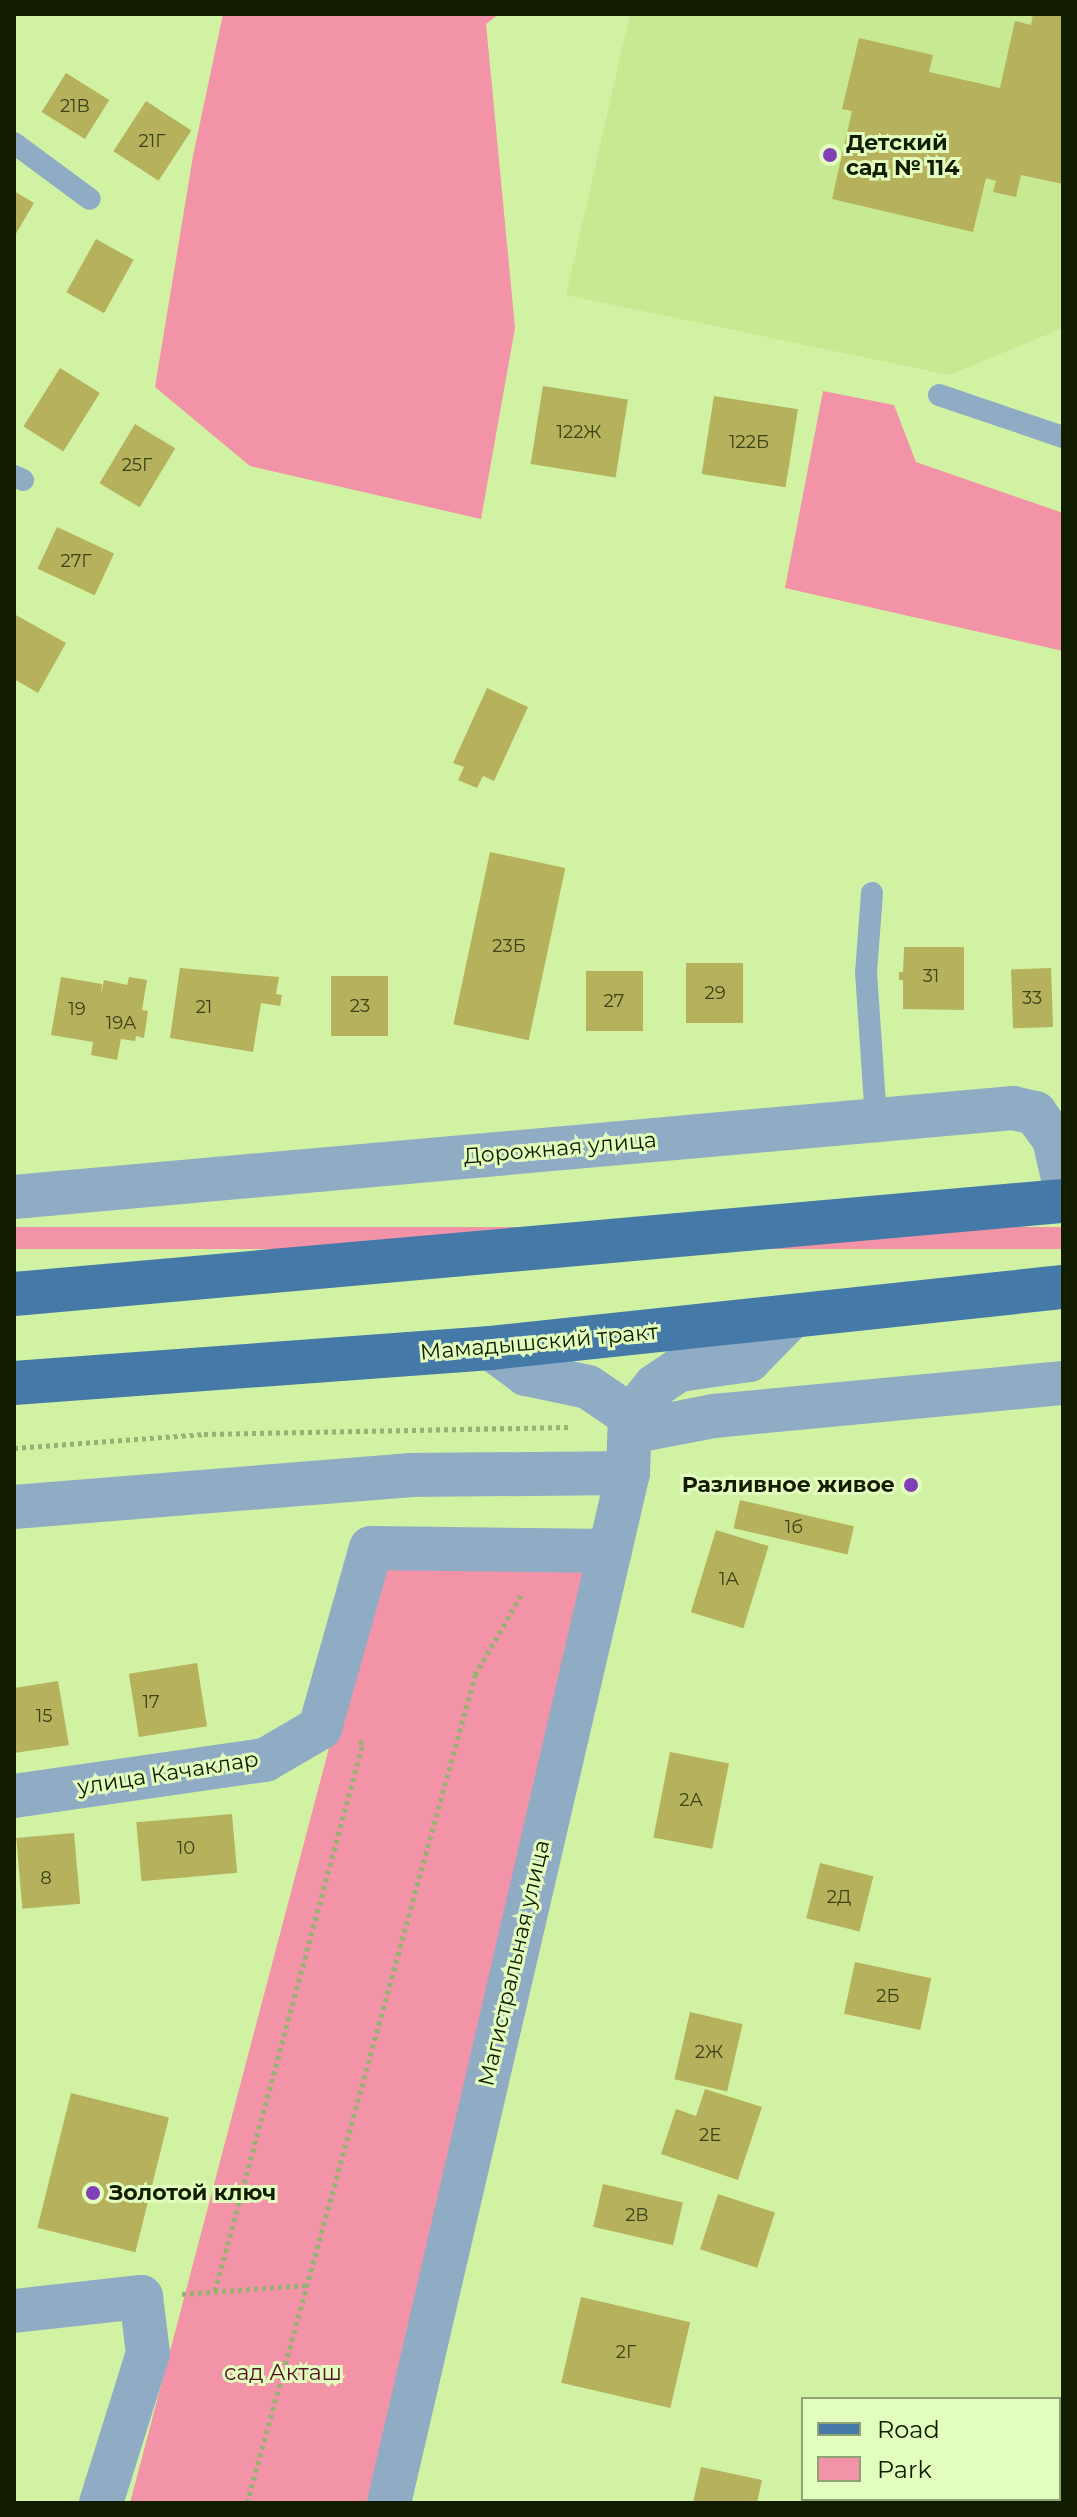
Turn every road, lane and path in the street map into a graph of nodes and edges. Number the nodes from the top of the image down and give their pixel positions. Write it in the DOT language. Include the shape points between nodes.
graph roads {
  1 [pos="14,143"];
  2 [pos="90,199"];
  3 [pos="939,395"];
  4 [pos="1063,437"];
  5 [pos="872,893"];
  6 [pos="1051,1115"];
  7 [pos="876,1120"];
  8 [pos="1063,1178"];
  9 [pos="14,1197"];
  10 [pos="1063,1201"];
  11 [pos="1063,1287"];
  12 [pos="14,1294"];
  13 [pos="790,1318"];
  14 [pos="491,1348"];
  15 [pos="14,1383"];
  16 [pos="1063,1383"];
  17 [pos="570,1427"];
  18 [pos="581,1427"];
  19 [pos="630,1442"];
  20 [pos="14,1448"];
  21 [pos="564,1474"];
  22 [pos="14,1507"];
  23 [pos="546,1551"];
  24 [pos="610,1551"];
  25 [pos="320,1728"];
  26 [pos="14,1796"];
  27 [pos="307,2285"];
  28 [pos="215,2291"];
  29 [pos="141,2297"];
  30 [pos="14,2311"];
  31 [pos="101,2503"];
  32 [pos="247,2503"];
  33 [pos="389,2503"];
  1 -- 2 [label="lane"];
  3 -- 4 [label="lane"];
  5 -- 7 [label="lane" via="866,972"];
  6 -- 7 [label="street, Дорожная улица" via="1013,1108"];
  6 -- 8 [label="street, Дорожная улица"];
  7 -- 9 [label="street, Дорожная улица"];
  10 -- 12 [label="main road"];
  11 -- 13 [label="main road, Мамадышский тракт"];
  13 -- 14 [label="main road, Мамадышский тракт"];
  13 -- 19 [label="street, Магистральная улица" via="749,1360 679,1370 655,1386 633,1411"];
  14 -- 15 [label="main road, Мамадышский тракт"];
  14 -- 19 [label="street" via="526,1374 602,1395 625,1412"];
  16 -- 19 [label="street" via="714,1416"];
  17 -- 18 [label="path"];
  17 -- 20 [label="path" via="204,1434"];
  17 -- 21 [label="path"];
  19 -- 21 [label="street"];
  19 -- 24 [label="street, Магистральная улица"];
  21 -- 22 [label="street" via="409,1475"];
  23 -- 24 [label="street"];
  23 -- 25 [label="street" via="371,1548"];
  23 -- 27 [label="path" via="475,1675"];
  24 -- 33 [label="street, Магистральная улица"];
  25 -- 26 [label="street, улица Качаклар" via="265,1760"];
  25 -- 28 [label="path" via="363,1743"];
  27 -- 28 [label="path"];
  27 -- 32 [label="path"];
  28 -- 29 [label="path"];
  29 -- 30 [label="street"];
  29 -- 31 [label="street" via="148,2353"];
}
